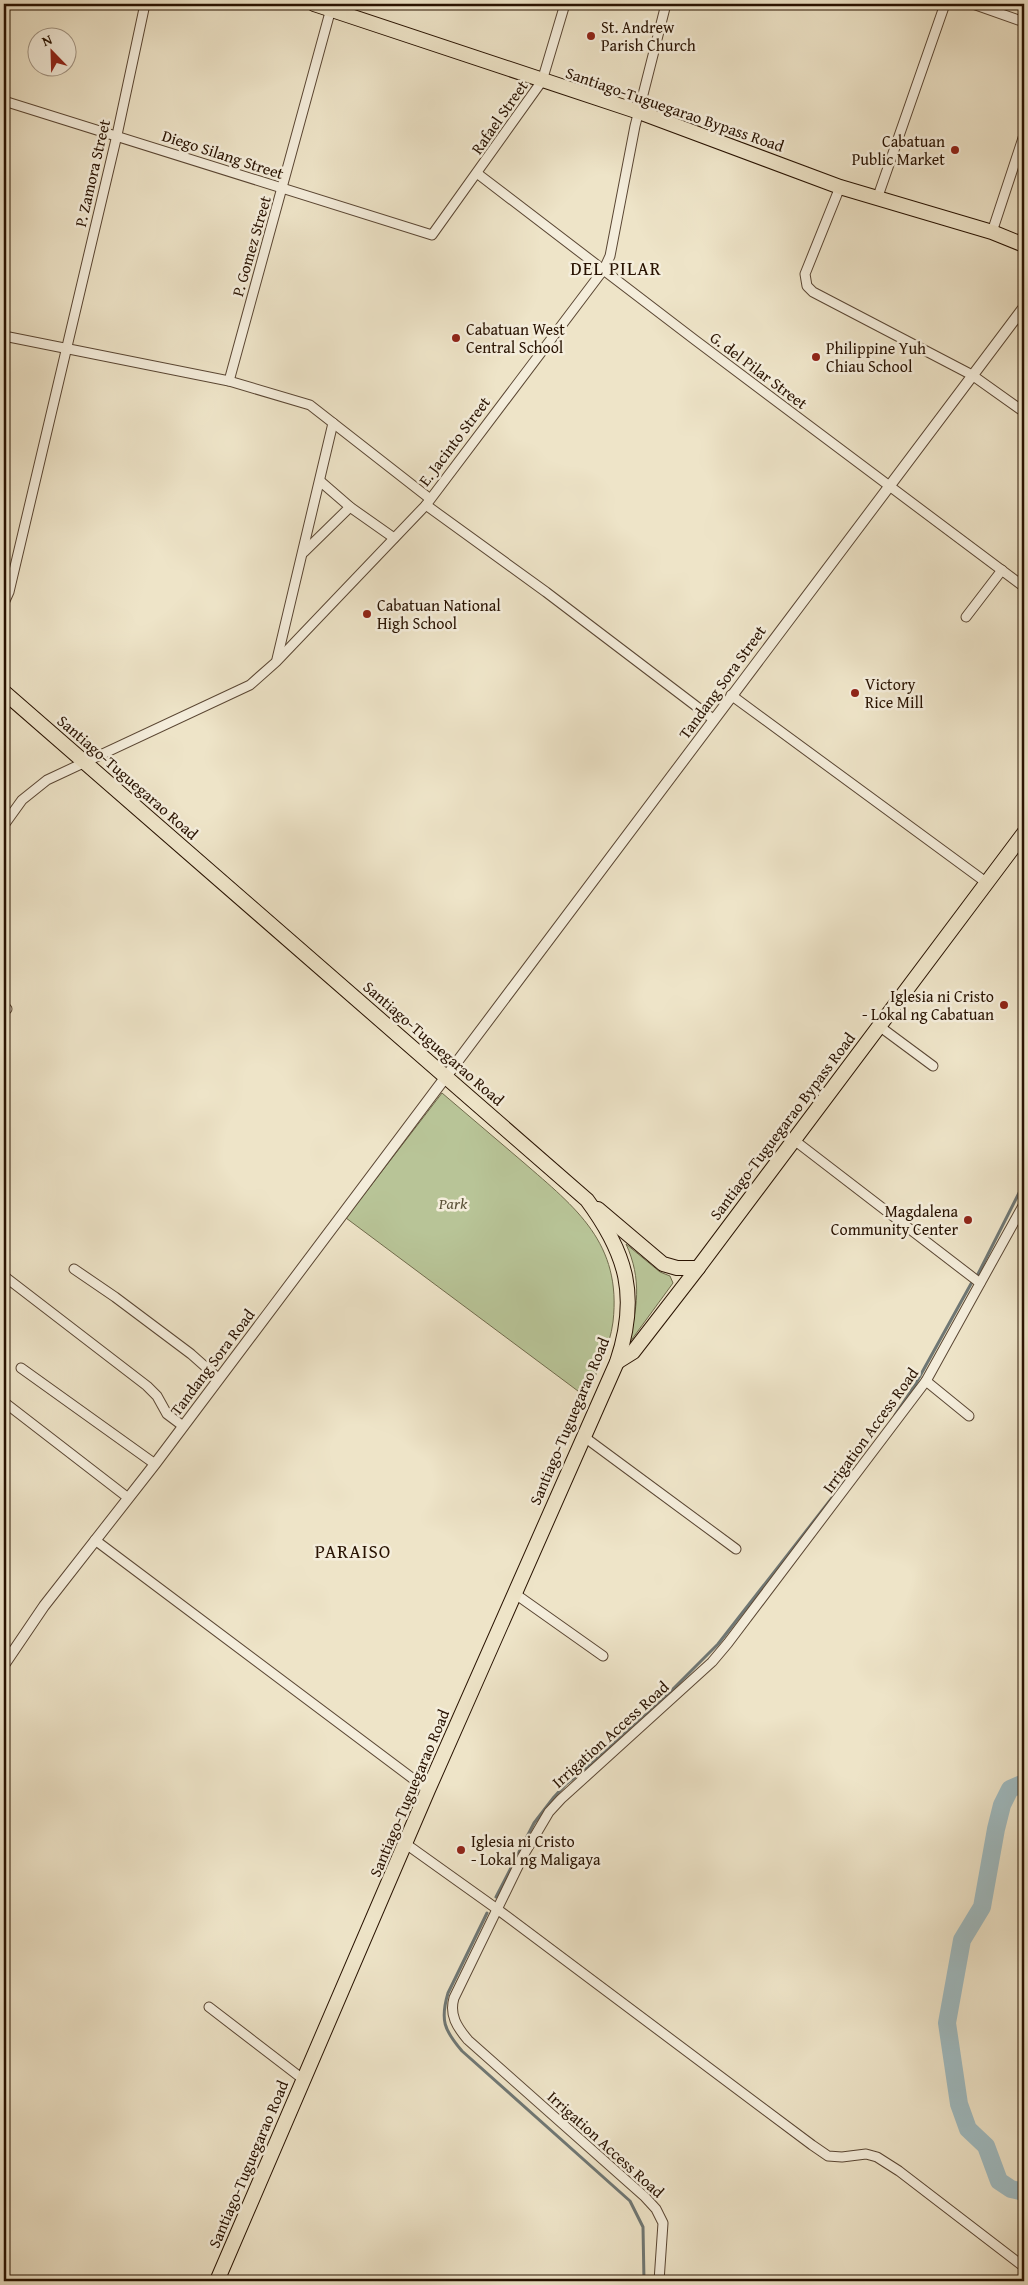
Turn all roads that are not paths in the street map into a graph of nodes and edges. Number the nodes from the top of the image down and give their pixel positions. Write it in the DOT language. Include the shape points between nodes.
graph roads {
  1 [pos="145,4"];
  2 [pos="314,4"];
  3 [pos="565,4"];
  4 [pos="666,4"];
  5 [pos="945,4"];
  6 [pos="973,4"];
  7 [pos="332,7"];
  8 [pos="1024,22"];
  9 [pos="542,81"];
  10 [pos="4,101"];
  11 [pos="639,112"];
  12 [pos="117,135"];
  13 [pos="1024,135"];
  14 [pos="478,174"];
  15 [pos="840,187"];
  16 [pos="283,190"];
  17 [pos="878,200"];
  18 [pos="992,232"];
  19 [pos="432,235"];
  20 [pos="1024,245"];
  21 [pos="604,269"];
  22 [pos="1024,307"];
  23 [pos="4,336"];
  24 [pos="65,349"];
  25 [pos="972,375"];
  26 [pos="229,381"];
  27 [pos="1024,412"];
  28 [pos="333,423"];
  29 [pos="320,481"];
  30 [pos="890,485"];
  31 [pos="427,501"];
  32 [pos="350,507"];
  33 [pos="394,538"];
  34 [pos="304,552"];
  35 [pos="1002,570"];
  36 [pos="1024,586"];
  37 [pos="4,603"];
  38 [pos="966,617"];
  39 [pos="276,662"];
  40 [pos="4,692"];
  41 [pos="731,695"];
  42 [pos="713,720"];
  43 [pos="85,762"];
  44 [pos="4,825"];
  45 [pos="1024,833"];
  46 [pos="987,883"];
  47 [pos="879,1026"];
  48 [pos="933,1066"];
  49 [pos="447,1077"];
  50 [pos="794,1140"];
  51 [pos="587,1200"];
  52 [pos="1024,1204"];
  53 [pos="698,1268"];
  54 [pos="74,1269"];
  55 [pos="4,1276"];
  56 [pos="980,1283"];
  57 [pos="617,1362"];
  58 [pos="21,1368"];
  59 [pos="218,1378"];
  60 [pos="926,1381"];
  61 [pos="4,1402"];
  62 [pos="969,1416"];
  63 [pos="183,1426"];
  64 [pos="583,1436"];
  65 [pos="155,1464"];
  66 [pos="127,1498"];
  67 [pos="95,1540"];
  68 [pos="736,1549"];
  69 [pos="514,1593"];
  70 [pos="603,1656"];
  71 [pos="4,1665"];
  72 [pos="428,1790"];
  73 [pos="406,1844"];
  74 [pos="497,1909"];
  75 [pos="209,2007"];
  76 [pos="304,2080"];
  77 [pos="1024,2267"];
  78 [pos="217,2281"];
  79 [pos="659,2281"];
  1 -- 12 [label="street, P. Zamora Street"];
  2 -- 7 [label="highway, Santiago-Tuguegarao Bypass Road"];
  3 -- 9 [label="street, Rafael Street"];
  4 -- 11 [label="street, E. Jacinto Street"];
  5 -- 17 [label="street"];
  6 -- 8 [label="street"];
  7 -- 9 [label="highway, Santiago-Tuguegarao Bypass Road"];
  7 -- 16 [label="street, P. Gomez Street"];
  9 -- 11 [label="highway, Santiago-Tuguegarao Bypass Road"];
  9 -- 14 [label="street, Rafael Street"];
  10 -- 12 [label="street, Diego Silang Street"];
  11 -- 15 [label="highway, Santiago-Tuguegarao Bypass Road"];
  11 -- 21 [label="street, E. Jacinto Street" via="610,256"];
  12 -- 16 [label="street, Diego Silang Street"];
  12 -- 24 [label="street, P. Zamora Street"];
  13 -- 18 [label="street"];
  14 -- 19 [label="street, Rafael Street"];
  14 -- 21 [label="street, G. del Pilar Street"];
  15 -- 17 [label="highway, Santiago-Tuguegarao Bypass Road"];
  15 -- 25 [label="street" via="806,274 807,286"];
  16 -- 19 [label="street, Diego Silang Street"];
  16 -- 26 [label="street, P. Gomez Street"];
  17 -- 18 [label="highway, Santiago-Tuguegarao Bypass Road"];
  18 -- 20 [label="highway, Santiago-Tuguegarao Bypass Road"];
  21 -- 30 [label="street, G. del Pilar Street"];
  21 -- 31 [label="street, E. Jacinto Street"];
  22 -- 25 [label="street, Tandang Sora Street"];
  23 -- 24 [label="street"];
  24 -- 26 [label="street"];
  24 -- 37 [label="street, P. Zamora Street"];
  25 -- 27 [label="street"];
  25 -- 30 [label="street, Tandang Sora Street"];
  26 -- 28 [label="street" via="310,405"];
  28 -- 29 [label="street"];
  28 -- 31 [label="street"];
  29 -- 32 [label="street"];
  29 -- 34 [label="street"];
  30 -- 35 [label="street, G. del Pilar Street"];
  30 -- 41 [label="street, Tandang Sora Street"];
  31 -- 33 [label="street, E. Jacinto Street"];
  31 -- 42 [label="street"];
  32 -- 33 [label="street"];
  32 -- 34 [label="street"];
  33 -- 39 [label="street, E. Jacinto Street"];
  34 -- 39 [label="street"];
  35 -- 36 [label="street, G. del Pilar Street"];
  35 -- 38 [label="street"];
  39 -- 43 [label="street, E. Jacinto Street" via="250,685"];
  40 -- 43 [label="highway, Santiago-Tuguegarao Road"];
  41 -- 42 [label="street, Tandang Sora Street"];
  41 -- 46 [label="street"];
  42 -- 49 [label="street, Tandang Sora Street"];
  43 -- 44 [label="street, E. Jacinto Street" via="32,791"];
  43 -- 49 [label="highway, Santiago-Tuguegarao Road"];
  45 -- 46 [label="highway, Santiago-Tuguegarao Bypass Road"];
  46 -- 47 [label="highway, Santiago-Tuguegarao Bypass Road"];
  47 -- 48 [label="street"];
  47 -- 50 [label="highway, Santiago-Tuguegarao Bypass Road"];
  49 -- 51 [label="highway, Santiago-Tuguegarao Road"];
  49 -- 59 [label="street, Tandang Sora Road"];
  50 -- 53 [label="highway, Santiago-Tuguegarao Bypass Road"];
  50 -- 56 [label="street"];
  51 -- 53 [label="highway" via="663,1264"];
  51 -- 57 [label="highway, Santiago-Tuguegarao Road" via="611,1236 623,1263 627,1315"];
  52 -- 56 [label="street, Irrigation Access Road"];
  53 -- 57 [label="highway, Santiago-Tuguegarao Bypass Road" via="633,1352"];
  54 -- 59 [label="street" via="191,1354"];
  55 -- 63 [label="street" via="147,1386 167,1414"];
  56 -- 60 [label="street, Irrigation Access Road"];
  57 -- 64 [label="highway, Santiago-Tuguegarao Road"];
  58 -- 65 [label="street"];
  59 -- 63 [label="street, Tandang Sora Road"];
  60 -- 62 [label="street"];
  60 -- 74 [label="street, Irrigation Access Road" via="712,1662 549,1812 522,1856"];
  61 -- 66 [label="street"];
  63 -- 65 [label="street, Tandang Sora Road"];
  64 -- 68 [label="street"];
  64 -- 69 [label="highway, Santiago-Tuguegarao Road"];
  65 -- 66 [label="street, Tandang Sora Road"];
  66 -- 67 [label="street, Tandang Sora Road"];
  67 -- 71 [label="street, Tandang Sora Road"];
  67 -- 72 [label="street"];
  69 -- 70 [label="street"];
  69 -- 72 [label="highway, Santiago-Tuguegarao Road"];
  72 -- 73 [label="highway, Santiago-Tuguegarao Road"];
  73 -- 74 [label="street"];
  73 -- 76 [label="highway, Santiago-Tuguegarao Road"];
  74 -- 77 [label="street" via="828,2156 866,2154 877,2157"];
  74 -- 79 [label="street, Irrigation Access Road" via="454,1998 453,2018 459,2030 482,2054 656,2209 663,2223"];
  75 -- 76 [label="street"];
  76 -- 78 [label="highway, Santiago-Tuguegarao Road"];
}
